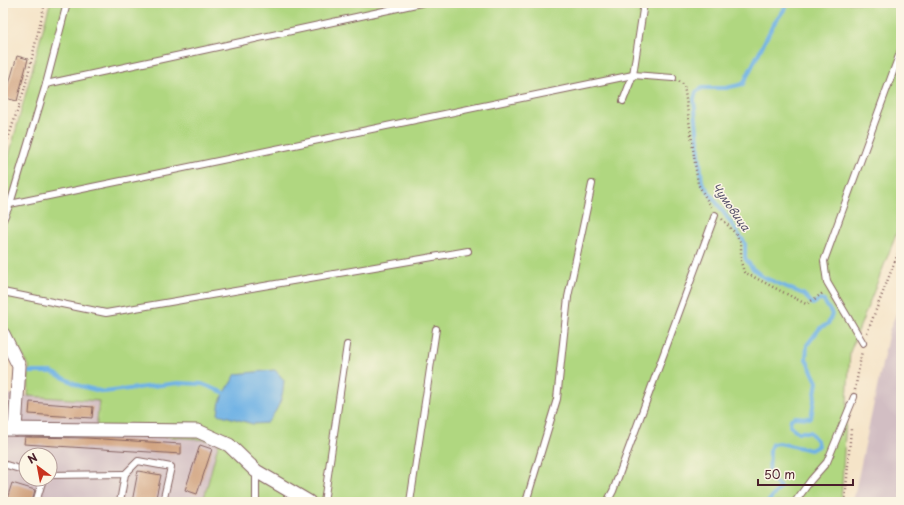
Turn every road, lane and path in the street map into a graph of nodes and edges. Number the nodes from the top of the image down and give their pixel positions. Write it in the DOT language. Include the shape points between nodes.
graph roads {
  1 [pos="45,3"];
  2 [pos="67,3"];
  3 [pos="421,3"];
  4 [pos="644,3"];
  5 [pos="901,50"];
  6 [pos="633,75"];
  7 [pos="673,78"];
  8 [pos="46,84"];
  9 [pos="623,101"];
  10 [pos="3,167"];
  11 [pos="592,184"];
  12 [pos="10,204"];
  13 [pos="715,215"];
  14 [pos="3,220"];
  15 [pos="901,246"];
  16 [pos="468,251"];
  17 [pos="3,292"];
  18 [pos="816,298"];
  19 [pos="436,329"];
  20 [pos="3,334"];
  21 [pos="863,343"];
  22 [pos="347,345"];
  23 [pos="854,397"];
  24 [pos="851,427"];
  25 [pos="6,430"];
  26 [pos="3,464"];
  27 [pos="18,468"];
  28 [pos="256,471"];
  29 [pos="125,474"];
  30 [pos="58,475"];
  31 [pos="41,487"];
  32 [pos="36,502"];
  33 [pos="120,502"];
  34 [pos="163,502"];
  35 [pos="256,502"];
  36 [pos="309,502"];
  37 [pos="324,502"];
  38 [pos="410,502"];
  39 [pos="526,502"];
  40 [pos="607,502"];
  41 [pos="795,502"];
  42 [pos="845,502"];
  1 -- 10 [label="path" via="6,145"];
  2 -- 8 [label="lane"];
  3 -- 8 [label="lane"];
  4 -- 6 [label="lane"];
  5 -- 21 [label="lane" via="824,261 827,282"];
  6 -- 7 [label="lane"];
  6 -- 9 [label="lane"];
  6 -- 12 [label="lane"];
  7 -- 13 [label="path" via="684,85 698,184"];
  8 -- 12 [label="lane"];
  11 -- 39 [label="lane" via="568,297 557,399"];
  12 -- 14 [label="lane"];
  13 -- 18 [label="path" via="736,234 741,244 744,272 806,304"];
  13 -- 40 [label="lane"];
  15 -- 21 [label="path"];
  16 -- 17 [label="lane" via="106,313"];
  19 -- 38 [label="lane"];
  20 -- 25 [label="street" via="19,366"];
  21 -- 23 [label="path"];
  22 -- 37 [label="lane"];
  23 -- 41 [label="lane" via="827,462"];
  24 -- 42 [label="path"];
  25 -- 28 [label="street" via="198,431 229,445"];
  26 -- 27 [label="lane"];
  28 -- 35 [label="lane"];
  28 -- 36 [label="street"];
  29 -- 30 [label="lane"];
  29 -- 33 [label="lane"];
  29 -- 34 [label="lane" via="138,461 171,467"];
  31 -- 32 [label="lane"];
}
